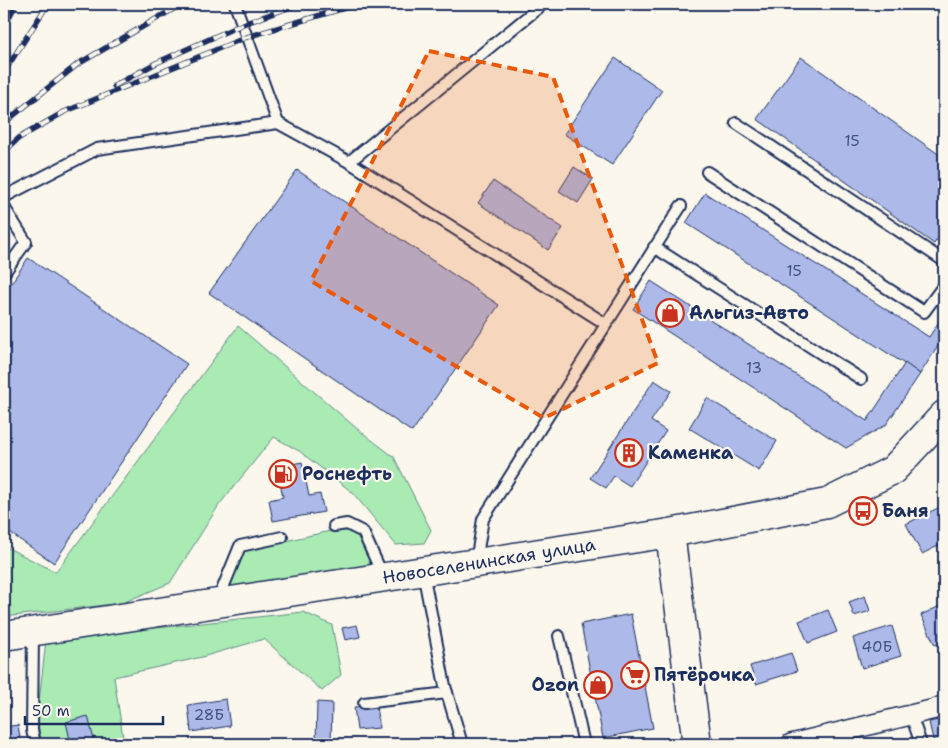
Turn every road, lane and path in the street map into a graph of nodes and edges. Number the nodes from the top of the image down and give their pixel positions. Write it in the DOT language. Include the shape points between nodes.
graph roads {
  1 [pos="236,4"];
  2 [pos="543,4"];
  3 [pos="278,123"];
  4 [pos="736,123"];
  5 [pos="349,162"];
  6 [pos="707,172"];
  7 [pos="4,197"];
  8 [pos="4,206"];
  9 [pos="681,206"];
  10 [pos="654,247"];
  11 [pos="944,261"];
  12 [pos="4,273"];
  13 [pos="944,285"];
  14 [pos="606,324"];
  15 [pos="861,379"];
  16 [pos="944,416"];
  17 [pos="334,526"];
  18 [pos="670,532"];
  19 [pos="282,537"];
  20 [pos="476,563"];
  21 [pos="423,571"];
  22 [pos="384,577"];
  23 [pos="217,603"];
  24 [pos="33,632"];
  25 [pos="4,636"];
  26 [pos="559,636"];
  27 [pos="447,692"];
  28 [pos="364,703"];
  29 [pos="944,705"];
  30 [pos="911,714"];
  31 [pos="36,744"];
  32 [pos="462,744"];
  33 [pos="584,744"];
  34 [pos="697,744"];
  35 [pos="791,744"];
  36 [pos="921,744"];
  1 -- 3 [label="lane"];
  2 -- 5 [label="lane"];
  3 -- 5 [label="lane"];
  3 -- 7 [label="lane" via="97,149"];
  4 -- 11 [label="lane"];
  5 -- 14 [label="lane"];
  6 -- 13 [label="lane" via="924,312"];
  8 -- 12 [label="lane" via="26,242"];
  9 -- 10 [label="lane"];
  10 -- 14 [label="lane"];
  10 -- 15 [label="lane"];
  14 -- 20 [label="lane" via="483,519"];
  16 -- 18 [label="main road, Новоселенинская улица" via="893,470 827,503"];
  17 -- 22 [label="lane" via="346,524 363,532"];
  18 -- 20 [label="main road, Новоселенинская улица"];
  18 -- 34 [label="main road"];
  19 -- 23 [label="lane" via="240,546"];
  20 -- 21 [label="main road, Новоселенинская улица"];
  21 -- 22 [label="main road, Новоселенинская улица"];
  21 -- 27 [label="lane"];
  22 -- 23 [label="main road, Новоселенинская улица"];
  23 -- 24 [label="main road, Новоселенинская улица"];
  24 -- 25 [label="main road, Новоселенинская улица"];
  24 -- 31 [label="lane" via="32,730"];
  26 -- 33 [label="lane"];
  27 -- 28 [label="lane"];
  27 -- 32 [label="lane"];
  29 -- 30 [label="street"];
  30 -- 35 [label="street"];
  30 -- 36 [label="lane"];
}
